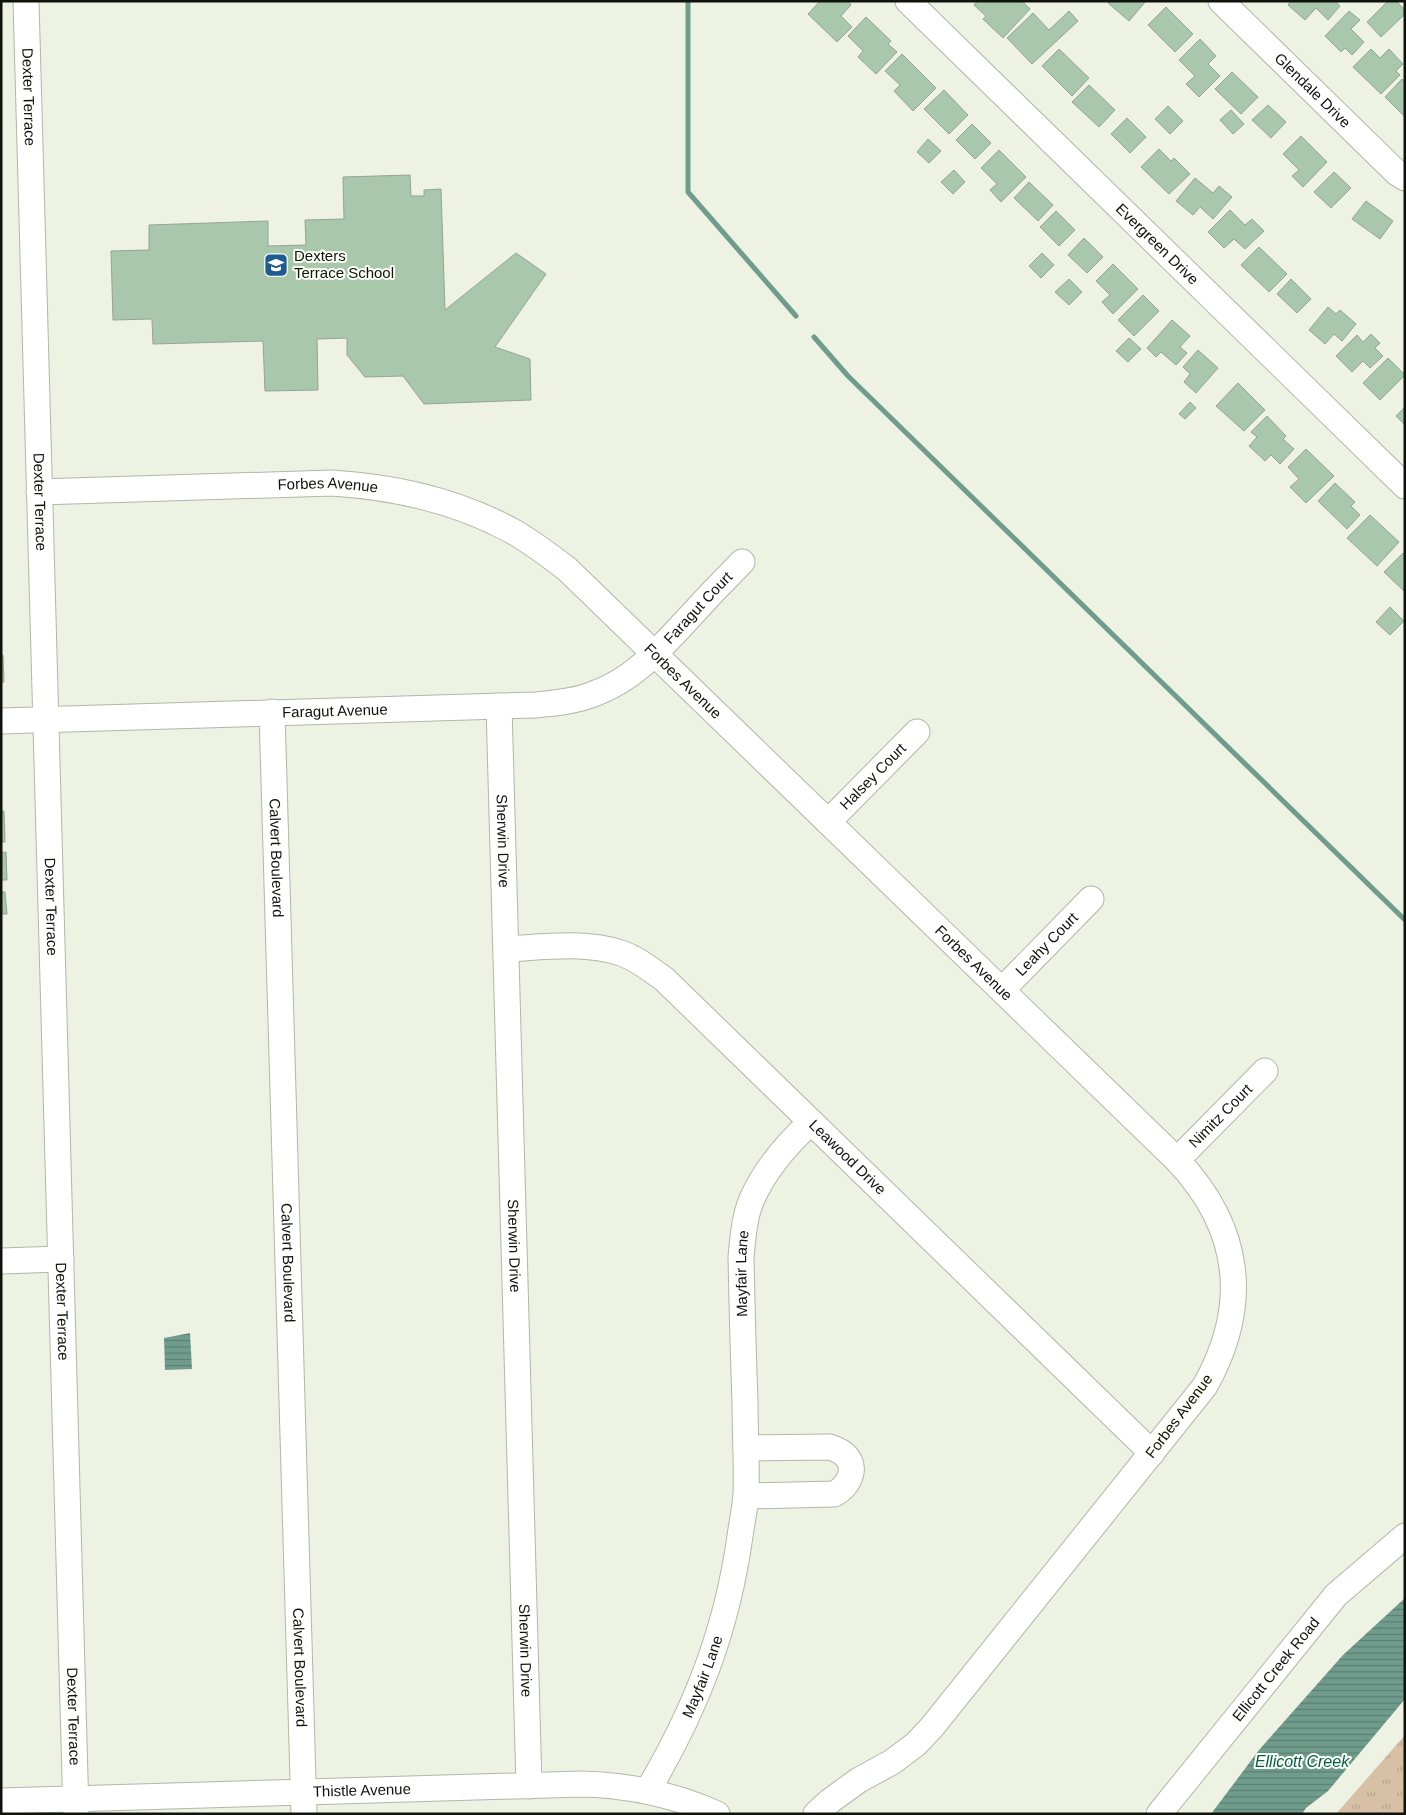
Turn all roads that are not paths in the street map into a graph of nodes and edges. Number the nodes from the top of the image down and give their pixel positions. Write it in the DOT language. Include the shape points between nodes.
graph roads {
  1 [pos="26,1"];
  2 [pos="908,1"];
  3 [pos="1221,1"];
  4 [pos="1405,178"];
  5 [pos="1405,486"];
  6 [pos="39,492"];
  7 [pos="742,562"];
  8 [pos="655,654"];
  9 [pos="499,706"];
  10 [pos="272,712"];
  11 [pos="45,720"];
  12 [pos="1,721"];
  13 [pos="917,732"];
  14 [pos="828,822"];
  15 [pos="1091,899"];
  16 [pos="506,949"];
  17 [pos="1002,990"];
  18 [pos="1265,1071"];
  19 [pos="811,1122"];
  20 [pos="1177,1160"];
  21 [pos="61,1259"];
  22 [pos="1,1261"];
  23 [pos="746,1448"];
  24 [pos="1152,1453"];
  25 [pos="746,1496"];
  26 [pos="1405,1536"];
  27 [pos="529,1786"];
  28 [pos="648,1790"];
  29 [pos="1,1801"];
  30 [pos="304,1803"];
  31 [pos="76,1806"];
  32 [pos="717,1814"];
  33 [pos="816,1814"];
  34 [pos="1160,1814"];
  1 -- 6 [label="street, Dexter Terrace"];
  2 -- 5 [label="street, Evergreen Drive"];
  3 -- 4 [label="street, Glendale Drive"];
  6 -- 8 [label="street, Forbes Avenue" via="332,484 366,485 446,503 481,516 533,544 567,569"];
  6 -- 11 [label="street, Dexter Terrace"];
  7 -- 8 [label="street, Faragut Court"];
  8 -- 9 [label="street, Faragut Avenue" via="636,672 595,694 564,702"];
  8 -- 14 [label="street, Forbes Avenue"];
  9 -- 10 [label="street, Faragut Avenue"];
  9 -- 16 [label="street, Sherwin Drive"];
  10 -- 11 [label="street, Faragut Avenue"];
  10 -- 30 [label="street, Calvert Boulevard"];
  11 -- 12 [label="street, Faragut Avenue"];
  11 -- 21 [label="street, Dexter Terrace"];
  13 -- 14 [label="street, Halsey Court"];
  14 -- 17 [label="street, Forbes Avenue"];
  15 -- 17 [label="street, Leahy Court"];
  16 -- 19 [label="street, Leawood Drive" via="593,947 622,954 644,965 664,979"];
  16 -- 27 [label="street, Sherwin Drive"];
  17 -- 20 [label="street, Forbes Avenue"];
  18 -- 20 [label="street, Nimitz Court"];
  19 -- 23 [label="street, Mayfair Lane" via="769,1169 752,1200 744,1228 741,1257"];
  19 -- 24 [label="street, Leawood Drive"];
  20 -- 24 [label="street, Forbes Avenue" via="1206,1194 1218,1217 1228,1246 1234,1294 1226,1342 1217,1365 1205,1386"];
  21 -- 22 [label="street"];
  21 -- 31 [label="street, Dexter Terrace"];
  23 -- 25 [label="street, Mayfair Lane"];
  23 -- 25 [label="street" via="830,1447 841,1452 852,1469 850,1480 834,1494"];
  24 -- 33 [label="street, Forbes Avenue" via="932,1727 892,1762 859,1780"];
  25 -- 28 [label="street, Mayfair Lane" via="729,1597 705,1676 670,1753"];
  26 -- 34 [label="street, Ellicott Creek Road" via="1336,1595"];
  27 -- 28 [label="street, Thistle Avenue" via="610,1784"];
  27 -- 30 [label="street, Thistle Avenue"];
  28 -- 32 [label="street, Thistle Avenue"];
  29 -- 31 [label="street, Thistle Avenue"];
  30 -- 31 [label="street, Thistle Avenue"];
}
